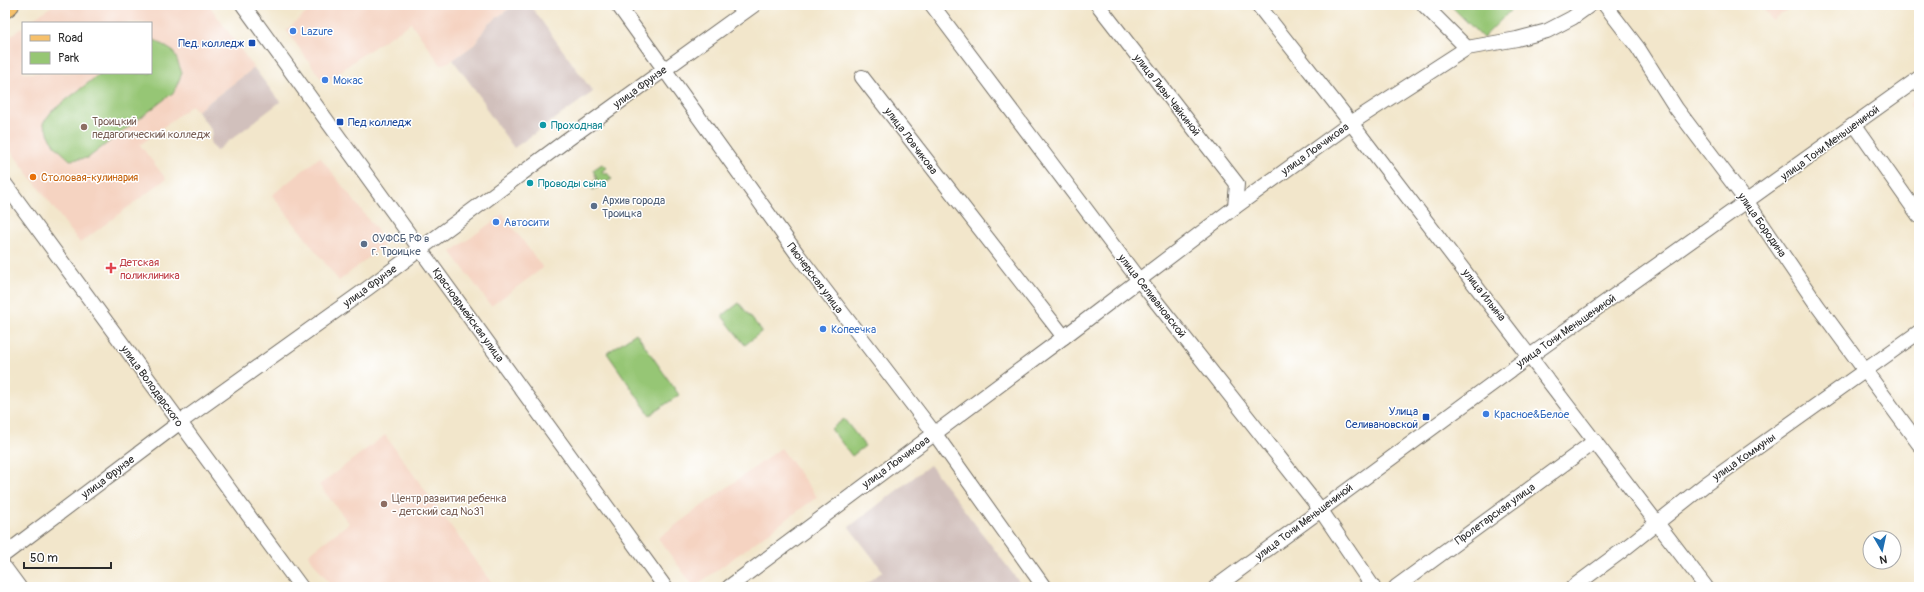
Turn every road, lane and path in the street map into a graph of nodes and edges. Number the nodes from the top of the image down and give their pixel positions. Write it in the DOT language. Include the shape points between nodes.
graph roads {
  1 [pos="10,5"];
  2 [pos="243,5"];
  3 [pos="618,5"];
  4 [pos="754,5"];
  5 [pos="932,5"];
  6 [pos="1098,5"];
  7 [pos="1258,5"];
  8 [pos="1424,5"];
  9 [pos="1590,5"];
  10 [pos="1605,5"];
  11 [pos="5,9"];
  12 [pos="1467,48"];
  13 [pos="664,70"];
  14 [pos="862,77"];
  15 [pos="1919,78"];
  16 [pos="1351,123"];
  17 [pos="1855,125"];
  18 [pos="5,184"];
  19 [pos="1237,184"];
  20 [pos="1256,191"];
  21 [pos="1747,202"];
  22 [pos="1235,207"];
  23 [pos="1919,216"];
  24 [pos="420,249"];
  25 [pos="1139,280"];
  26 [pos="1919,332"];
  27 [pos="1064,337"];
  28 [pos="1530,356"];
  29 [pos="1865,370"];
  30 [pos="179,423"];
  31 [pos="935,434"];
  32 [pos="1595,441"];
  33 [pos="1919,444"];
  34 [pos="1320,510"];
  35 [pos="1658,522"];
  36 [pos="5,554"];
  37 [pos="5,568"];
  38 [pos="19,587"];
  39 [pos="301,587"];
  40 [pos="665,587"];
  41 [pos="729,587"];
  42 [pos="1044,587"];
  43 [pos="1216,587"];
  44 [pos="1373,587"];
  45 [pos="1396,587"];
  46 [pos="1573,587"];
  47 [pos="1706,587"];
  1 -- 11 [label="main road"];
  2 -- 24 [label="street, Красноармейская улица"];
  3 -- 13 [label="street, Пионерская улица"];
  4 -- 13 [label="street, улица Фрунзе"];
  5 -- 25 [label="street, улица Селивановской"];
  6 -- 19 [label="street, улица Лизы Чайкиной"];
  7 -- 16 [label="street, улица Ильина"];
  8 -- 12 [label="street"];
  9 -- 12 [label="street, улица Ловчикова" via="1572,18 1547,30 1518,40"];
  10 -- 21 [label="street, улица Бородина" via="1638,48 1676,108"];
  12 -- 16 [label="street, улица Ловчикова"];
  13 -- 24 [label="street, улица Фрунзе"];
  13 -- 31 [label="street, Пионерская улица" via="798,255"];
  14 -- 27 [label="street, улица Ловчикова"];
  15 -- 17 [label="street, улица Тони Меньшениной"];
  16 -- 20 [label="street, улица Ловчикова"];
  16 -- 28 [label="street, улица Ильина"];
  17 -- 21 [label="street, улица Тони Меньшениной"];
  17 -- 23 [label="street"];
  18 -- 30 [label="street, улица Володарского"];
  19 -- 20 [label="street"];
  19 -- 22 [label="street"];
  20 -- 22 [label="street, улица Ловчикова"];
  21 -- 28 [label="street, улица Тони Меньшениной"];
  21 -- 29 [label="street, улица Бородина" via="1817,306"];
  22 -- 25 [label="street, улица Ловчикова"];
  24 -- 30 [label="street, улица Фрунзе"];
  24 -- 40 [label="street, Красноармейская улица"];
  25 -- 27 [label="street, улица Ловчикова"];
  25 -- 34 [label="street, улица Селивановской"];
  26 -- 29 [label="street, улица Коммуны"];
  27 -- 31 [label="street, улица Ловчикова"];
  28 -- 32 [label="street, улица Ильина"];
  28 -- 34 [label="street, улица Тони Меньшениной"];
  29 -- 33 [label="street, улица Бородина"];
  29 -- 35 [label="street, улица Коммуны" via="1706,484"];
  30 -- 36 [label="street, улица Фрунзе"];
  30 -- 39 [label="street, улица Володарского"];
  31 -- 41 [label="street, улица Ловчикова"];
  31 -- 42 [label="street, Пионерская улица"];
  32 -- 35 [label="street, улица Ильина"];
  32 -- 45 [label="street, Пролетарская улица"];
  34 -- 43 [label="street, улица Тони Меньшениной"];
  34 -- 44 [label="street, улица Селивановской"];
  35 -- 46 [label="street, улица Коммуны"];
  35 -- 47 [label="street, улица Ильина"];
  37 -- 38 [label="street"];
}
